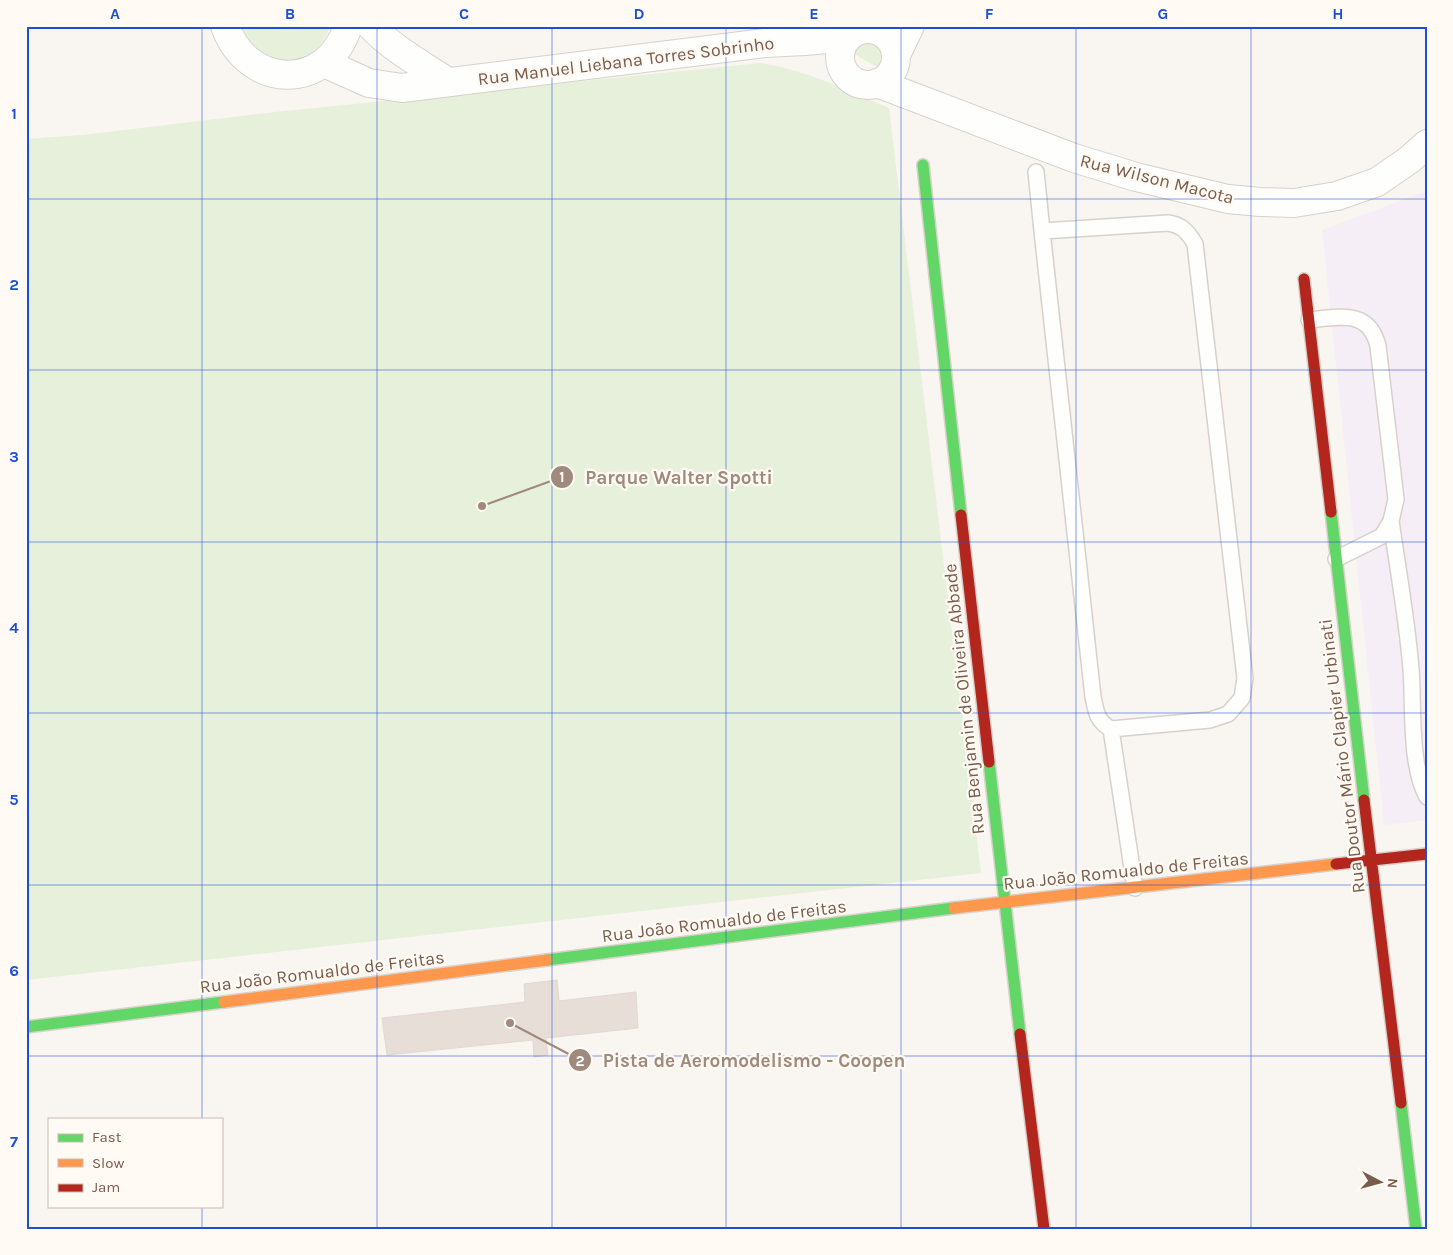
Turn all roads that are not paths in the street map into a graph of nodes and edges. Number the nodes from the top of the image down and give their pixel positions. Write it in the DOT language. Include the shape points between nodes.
graph roads {
  1 [pos="225,26"];
  2 [pos="348,26"];
  3 [pos="371,26"];
  4 [pos="910,26"];
  5 [pos="883,28"];
  6 [pos="848,37"];
  7 [pos="805,41"];
  8 [pos="896,60"];
  9 [pos="324,63"];
  10 [pos="844,72"];
  11 [pos="448,82"];
  12 [pos="877,83"];
  13 [pos="913,96"];
  14 [pos="1427,144"];
  15 [pos="923,165"];
  16 [pos="1036,172"];
  17 [pos="1042,231"];
  18 [pos="1304,279"];
  19 [pos="1309,320"];
  20 [pos="1392,521"];
  21 [pos="1336,559"];
  22 [pos="1420,726"];
  23 [pos="1111,729"];
  24 [pos="1427,797"];
  25 [pos="1427,854"];
  26 [pos="1371,861"];
  27 [pos="1135,888"];
  28 [pos="1004,902"];
  29 [pos="26,1027"];
  30 [pos="1044,1229"];
  31 [pos="1416,1229"];
  1 -- 9 [label="street" via="238,52 262,70 294,75"];
  2 -- 9 [label="street" via="336,52"];
  3 -- 11 [label="street"];
  4 -- 8 [label="street"];
  5 -- 6 [label="street" via="867,28"];
  5 -- 8 [label="street" via="894,45"];
  6 -- 7 [label="street, Rua Manuel Liebana Torres Sobrinho"];
  6 -- 10 [label="street" via="840,55"];
  7 -- 10 [label="street"];
  7 -- 11 [label="street, Rua Manuel Liebana Torres Sobrinho" via="765,43"];
  8 -- 12 [label="street" via="892,73"];
  8 -- 13 [label="street"];
  9 -- 11 [label="street, Rua Manuel Liebana Torres Sobrinho" via="369,83 402,88"];
  10 -- 12 [label="street" via="859,84"];
  12 -- 13 [label="street, Rua Wilson Macota"];
  13 -- 14 [label="street, Rua Wilson Macota" via="1074,158 1136,177 1228,199 1260,202 1294,203 1337,196 1377,182"];
  15 -- 28 [label="street, Rua Benjamin de Oliveira Abbade"];
  16 -- 17 [label="lane"];
  17 -- 23 [label="lane" via="1093,697 1096,714 1102,724"];
  17 -- 23 [label="lane" via="1168,223 1180,225 1195,244 1244,678 1242,698 1228,714 1210,720"];
  18 -- 19 [label="street, Rua Doutor Mário Clapier Urbinati"];
  19 -- 20 [label="lane" via="1344,316 1363,322 1375,334 1396,499"];
  19 -- 21 [label="street, Rua Doutor Mário Clapier Urbinati"];
  20 -- 21 [label="lane" via="1382,536"];
  20 -- 22 [label="lane"];
  21 -- 26 [label="street, Rua Doutor Mário Clapier Urbinati"];
  22 -- 24 [label="lane" via="1416,758 1421,786"];
  23 -- 27 [label="lane"];
  25 -- 26 [label="street, Rua João Romualdo de Freitas"];
  26 -- 27 [label="street, Rua João Romualdo de Freitas"];
  26 -- 31 [label="street, Rua Doutor Mário Clapier Urbinati"];
  27 -- 28 [label="street, Rua João Romualdo de Freitas"];
  28 -- 29 [label="street, Rua João Romualdo de Freitas"];
  28 -- 30 [label="street, Rua Benjamin de Oliveira Abbade"];
}
